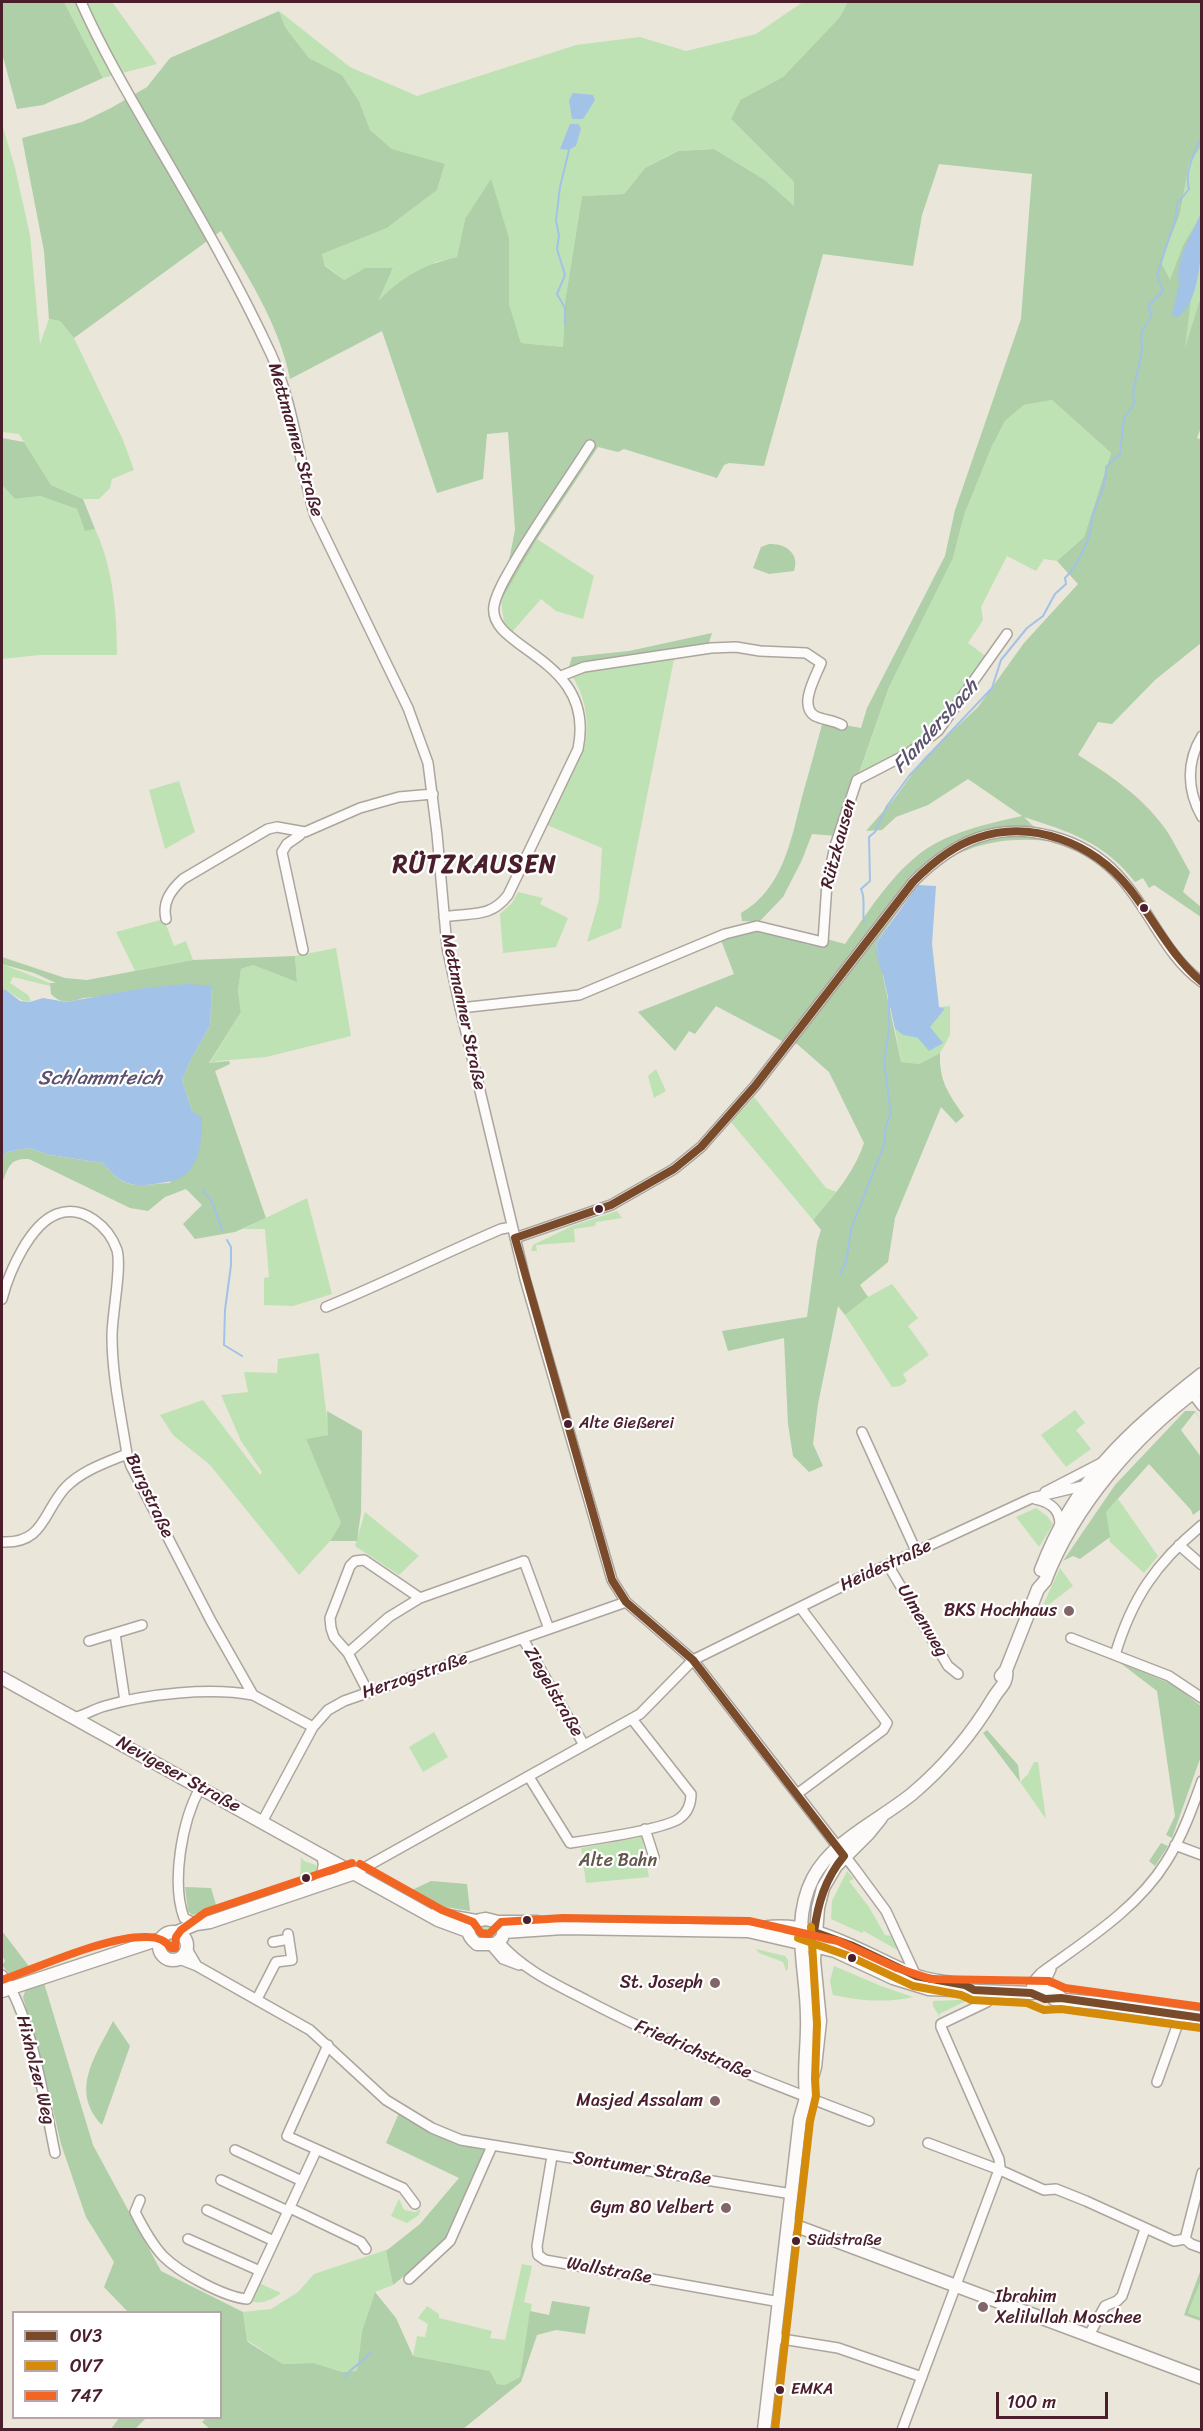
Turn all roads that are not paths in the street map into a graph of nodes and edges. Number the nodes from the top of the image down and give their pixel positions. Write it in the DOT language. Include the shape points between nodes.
graph roads {
  1 [pos="81,2"];
  2 [pos="590,445"];
  3 [pos="1007,634"];
  4 [pos="561,676"];
  5 [pos="842,725"];
  6 [pos="1202,736"];
  7 [pos="433,794"];
  8 [pos="1202,817"];
  9 [pos="300,835"];
  10 [pos="444,916"];
  11 [pos="166,920"];
  12 [pos="303,950"];
  13 [pos="1202,982"];
  14 [pos="460,1008"];
  15 [pos="512,1227"];
  16 [pos="515,1238"];
  17 [pos="2,1299"];
  18 [pos="326,1307"];
  19 [pos="1202,1374"];
  20 [pos="1197,1390"];
  21 [pos="1202,1406"];
  22 [pos="862,1432"];
  23 [pos="127,1454"];
  24 [pos="1105,1461"];
  25 [pos="1105,1480"];
  26 [pos="1084,1485"];
  27 [pos="1032,1498"];
  28 [pos="1060,1525"];
  29 [pos="1202,1525"];
  30 [pos="2,1542"];
  31 [pos="1179,1545"];
  32 [pos="916,1551"];
  33 [pos="888,1565"];
  34 [pos="1202,1565"];
  35 [pos="1038,1589"];
  36 [pos="420,1598"];
  37 [pos="626,1602"];
  38 [pos="800,1607"];
  39 [pos="142,1625"];
  40 [pos="549,1629"];
  41 [pos="115,1634"];
  42 [pos="1071,1638"];
  43 [pos="523,1639"];
  44 [pos="88,1641"];
  45 [pos="348,1653"];
  46 [pos="1115,1655"];
  47 [pos="693,1660"];
  48 [pos="958,1674"];
  49 [pos="2,1678"];
  50 [pos="368,1692"];
  51 [pos="253,1695"];
  52 [pos="1202,1698"];
  53 [pos="125,1701"];
  54 [pos="74,1718"];
  55 [pos="632,1719"];
  56 [pos="313,1726"];
  57 [pos="584,1745"];
  58 [pos="529,1777"];
  59 [pos="1202,1781"];
  60 [pos="200,1788"];
  61 [pos="797,1794"];
  62 [pos="262,1822"];
  63 [pos="645,1829"];
  64 [pos="1175,1845"];
  65 [pos="841,1852"];
  66 [pos="1202,1855"];
  67 [pos="323,1856"];
  68 [pos="654,1857"];
  69 [pos="355,1873"];
  70 [pos="321,1884"];
  71 [pos="210,1922"];
  72 [pos="196,1924"];
  73 [pos="472,1926"];
  74 [pos="801,1928"];
  75 [pos="748,1931"];
  76 [pos="814,1932"];
  77 [pos="498,1935"];
  78 [pos="273,1942"];
  79 [pos="800,1943"];
  80 [pos="160,1944"];
  81 [pos="182,1945"];
  82 [pos="814,1946"];
  83 [pos="1053,1964"];
  84 [pos="2,1975"];
  85 [pos="916,1976"];
  86 [pos="10,1988"];
  87 [pos="1046,1989"];
  88 [pos="974,1990"];
  89 [pos="998,1991"];
  90 [pos="1031,1993"];
  91 [pos="1061,1998"];
  92 [pos="257,1999"];
  93 [pos="1181,2015"];
  94 [pos="1202,2018"];
  95 [pos="328,2045"];
  96 [pos="1157,2082"];
  97 [pos="808,2090"];
  98 [pos="869,2121"];
  99 [pos="928,2143"];
  100 [pos="492,2146"];
  101 [pos="235,2150"];
  102 [pos="316,2151"];
  103 [pos="55,2153"];
  104 [pos="552,2156"];
  105 [pos="1000,2170"];
  106 [pos="1202,2173"];
  107 [pos="221,2180"];
  108 [pos="303,2181"];
  109 [pos="792,2194"];
  110 [pos="140,2200"];
  111 [pos="415,2204"];
  112 [pos="207,2210"];
  113 [pos="289,2210"];
  114 [pos="788,2223"];
  115 [pos="1148,2230"];
  116 [pos="188,2239"];
  117 [pos="1185,2240"];
  118 [pos="274,2241"];
  119 [pos="1202,2248"];
  120 [pos="366,2249"];
  121 [pos="260,2271"];
  122 [pos="409,2279"];
  123 [pos="956,2286"];
  124 [pos="780,2302"];
  125 [pos="1089,2336"];
  126 [pos="776,2338"];
  127 [pos="922,2377"];
  128 [pos="1202,2378"];
  129 [pos="764,2430"];
  130 [pos="902,2430"];
  1 -- 7 [label="street, Mettmanner Straße" via="272,356 284,387 315,516 408,708 423,746"];
  2 -- 4 [label="street" via="526,542 494,607 498,622 508,635"];
  3 -- 14 [label="street, Rützkausen" via="938,732 909,753 857,780 829,873 823,942 757,926 725,934 579,995"];
  4 -- 5 [label="street" via="584,667 711,648 806,652 821,663 808,699 809,710"];
  4 -- 10 [label="street" via="580,715 578,749 508,895 488,913"];
  6 -- 8 [label="street" via="1192,756 1190,777 1192,798"];
  7 -- 10 [label="street, Mettmanner Straße"];
  7 -- 11 [label="street" via="399,797 360,808 304,832 268,829 174,887 166,901"];
  9 -- 12 [label="street" via="282,852"];
  10 -- 14 [label="street, Mettmanner Straße"];
  13 -- 16 [label="street" via="1180,962 1118,875 1091,852 1051,836 1028,832 978,838 946,854 913,882 755,1086 701,1147 666,1174 611,1205"];
  14 -- 15 [label="street, Mettmanner Straße"];
  15 -- 16 [label="street, Mettmanner Straße"];
  15 -- 18 [label="street" via="434,1257"];
  16 -- 37 [label="street, Mettmanner Straße" via="612,1580"];
  17 -- 23 [label="street, Burgstraße" via="30,1237 43,1222 58,1213 74,1212 92,1218 107,1231 118,1258 112,1339"];
  19 -- 24 [label="main road" via="1140,1424"];
  20 -- 21 [label="street"];
  20 -- 25 [label="main road"];
  22 -- 32 [label="street"];
  23 -- 30 [label="street" via="84,1473 66,1487 46,1520 31,1535"];
  23 -- 51 [label="street, Burgstraße"];
  24 -- 26 [label="main road"];
  24 -- 27 [label="street"];
  25 -- 26 [label="street, Heidestraße"];
  25 -- 35 [label="main road" via="1073,1522"];
  26 -- 27 [label="street, Heidestraße"];
  26 -- 28 [label="main road"];
  27 -- 28 [label="street" via="1055,1508"];
  27 -- 32 [label="street, Heidestraße"];
  28 -- 35 [label="main road" via="1037,1580"];
  29 -- 31 [label="street"];
  31 -- 34 [label="street"];
  31 -- 46 [label="street" via="1140,1593"];
  32 -- 33 [label="street, Heidestraße"];
  33 -- 38 [label="street, Heidestraße"];
  33 -- 48 [label="street, Ulmenweg" via="948,1666"];
  35 -- 65 [label="main road" via="1006,1670 1005,1683 980,1720 924,1783 881,1818 868,1834"];
  36 -- 40 [label="street" via="524,1561"];
  36 -- 45 [label="street" via="389,1617"];
  36 -- 45 [label="street" via="372,1564 355,1560 330,1618 334,1637"];
  37 -- 40 [label="street, Herzogstraße"];
  37 -- 47 [label="street, Mettmanner Straße"];
  38 -- 47 [label="street, Heidestraße"];
  38 -- 61 [label="street" via="887,1723 883,1730"];
  39 -- 41 [label="street"];
  40 -- 43 [label="street, Herzogstraße"];
  41 -- 44 [label="street"];
  41 -- 53 [label="street"];
  42 -- 46 [label="street"];
  43 -- 50 [label="street, Herzogstraße"];
  43 -- 57 [label="street, Ziegelstraße"];
  45 -- 50 [label="street"];
  46 -- 52 [label="street" via="1169,1676"];
  47 -- 55 [label="street, Heidestraße"];
  47 -- 61 [label="street, Mettmanner Straße"];
  49 -- 54 [label="main road, Nevigeser Straße"];
  50 -- 56 [label="street, Herzogstraße" via="328,1710"];
  51 -- 53 [label="street" via="167,1695"];
  51 -- 56 [label="street"];
  53 -- 54 [label="street"];
  54 -- 60 [label="main road, Nevigeser Straße"];
  55 -- 57 [label="street, Heidestraße"];
  55 -- 63 [label="street" via="691,1794 691,1803 680,1819"];
  56 -- 62 [label="street, Herzogstraße"];
  57 -- 58 [label="street, Heidestraße"];
  58 -- 63 [label="street" via="570,1843"];
  58 -- 69 [label="street, Heidestraße"];
  59 -- 64 [label="street"];
  60 -- 62 [label="main road, Nevigeser Straße"];
  60 -- 72 [label="street" via="188,1816 178,1881 184,1917"];
  61 -- 65 [label="street, Mettmanner Straße"];
  62 -- 67 [label="main road, Nevigeser Straße"];
  63 -- 68 [label="street"];
  64 -- 66 [label="street"];
  64 -- 83 [label="street" via="1149,1885 1131,1904"];
  65 -- 74 [label="main road" via="819,1869 810,1885"];
  65 -- 76 [label="main road" via="823,1888"];
  65 -- 85 [label="street, Mettmanner Straße" via="886,1911"];
  67 -- 69 [label="main road, Nevigeser Straße"];
  67 -- 70 [label="main road"];
  69 -- 70 [label="main road"];
  69 -- 73 [label="main road" via="447,1924"];
  70 -- 71 [label="main road"];
  71 -- 72 [label="main road"];
  71 -- 81 [label="main road"];
  72 -- 81 [label="main road"];
  73 -- 77 [label="main road" via="486,1919"];
  73 -- 77 [label="main road" via="469,1936 477,1944"];
  74 -- 75 [label="main road" via="766,1926"];
  74 -- 76 [label="main road"];
  74 -- 79 [label="main road"];
  75 -- 77 [label="main road" via="563,1928"];
  75 -- 79 [label="main road"];
  76 -- 82 [label="main road"];
  76 -- 85 [label="main road"];
  77 -- 97 [label="street, Friedrichstraße" via="503,1959 524,1966 622,2019 681,2047"];
  78 -- 92 [label="street" via="288,1937 296,1959 276,1962"];
  79 -- 82 [label="main road"];
  79 -- 97 [label="main road" via="807,2013 804,2079"];
  80 -- 81 [label="main road" via="166,1933"];
  80 -- 81 [label="main road" via="168,1959"];
  80 -- 86 [label="main road" via="130,1947"];
  81 -- 92 [label="street, Sontumer Straße" via="197,1966"];
  82 -- 88 [label="main road" via="924,1988"];
  82 -- 97 [label="main road" via="820,2021"];
  83 -- 87 [label="street"];
  83 -- 90 [label="street" via="1032,1983"];
  84 -- 86 [label="street, Hixholzer Weg"];
  85 -- 88 [label="main road"];
  86 -- 103 [label="street, Hixholzer Weg" via="23,2018"];
  87 -- 90 [label="main road"];
  87 -- 91 [label="main road"];
  88 -- 89 [label="main road"];
  89 -- 90 [label="main road"];
  89 -- 105 [label="street" via="987,2002 941,2024 999,2159"];
  90 -- 91 [label="main road" via="1036,1998"];
  91 -- 93 [label="main road"];
  92 -- 95 [label="street, Sontumer Straße"];
  93 -- 94 [label="main road"];
  93 -- 96 [label="street"];
  95 -- 100 [label="street, Sontumer Straße" via="398,2108 460,2140"];
  95 -- 102 [label="street" via="287,2136"];
  97 -- 98 [label="street, Friedrichstraße"];
  97 -- 109 [label="main road" via="800,2120"];
  99 -- 105 [label="street"];
  100 -- 104 [label="street, Sontumer Straße"];
  100 -- 122 [label="street" via="450,2241"];
  101 -- 108 [label="street"];
  102 -- 108 [label="street"];
  102 -- 111 [label="street" via="403,2188"];
  104 -- 109 [label="street, Sontumer Straße"];
  104 -- 124 [label="street, Wallstraße" via="537,2246 538,2255 545,2260"];
  105 -- 115 [label="street" via="1044,2190 1056,2189"];
  105 -- 123 [label="street"];
  106 -- 117 [label="street"];
  107 -- 113 [label="street"];
  108 -- 113 [label="street"];
  109 -- 114 [label="main road"];
  110 -- 121 [label="street" via="135,2212 145,2232 164,2257 192,2277 247,2300"];
  112 -- 118 [label="street"];
  113 -- 118 [label="street"];
  113 -- 120 [label="street" via="361,2242"];
  114 -- 123 [label="main road"];
  114 -- 124 [label="main road"];
  115 -- 117 [label="street" via="1174,2241"];
  115 -- 125 [label="street" via="1122,2296 1105,2306"];
  116 -- 121 [label="street"];
  117 -- 119 [label="street"];
  118 -- 121 [label="street"];
  123 -- 125 [label="main road"];
  123 -- 127 [label="street"];
  124 -- 126 [label="main road"];
  125 -- 128 [label="main road"];
  126 -- 127 [label="street" via="838,2348"];
  126 -- 129 [label="main road"];
  127 -- 130 [label="street"];
}
